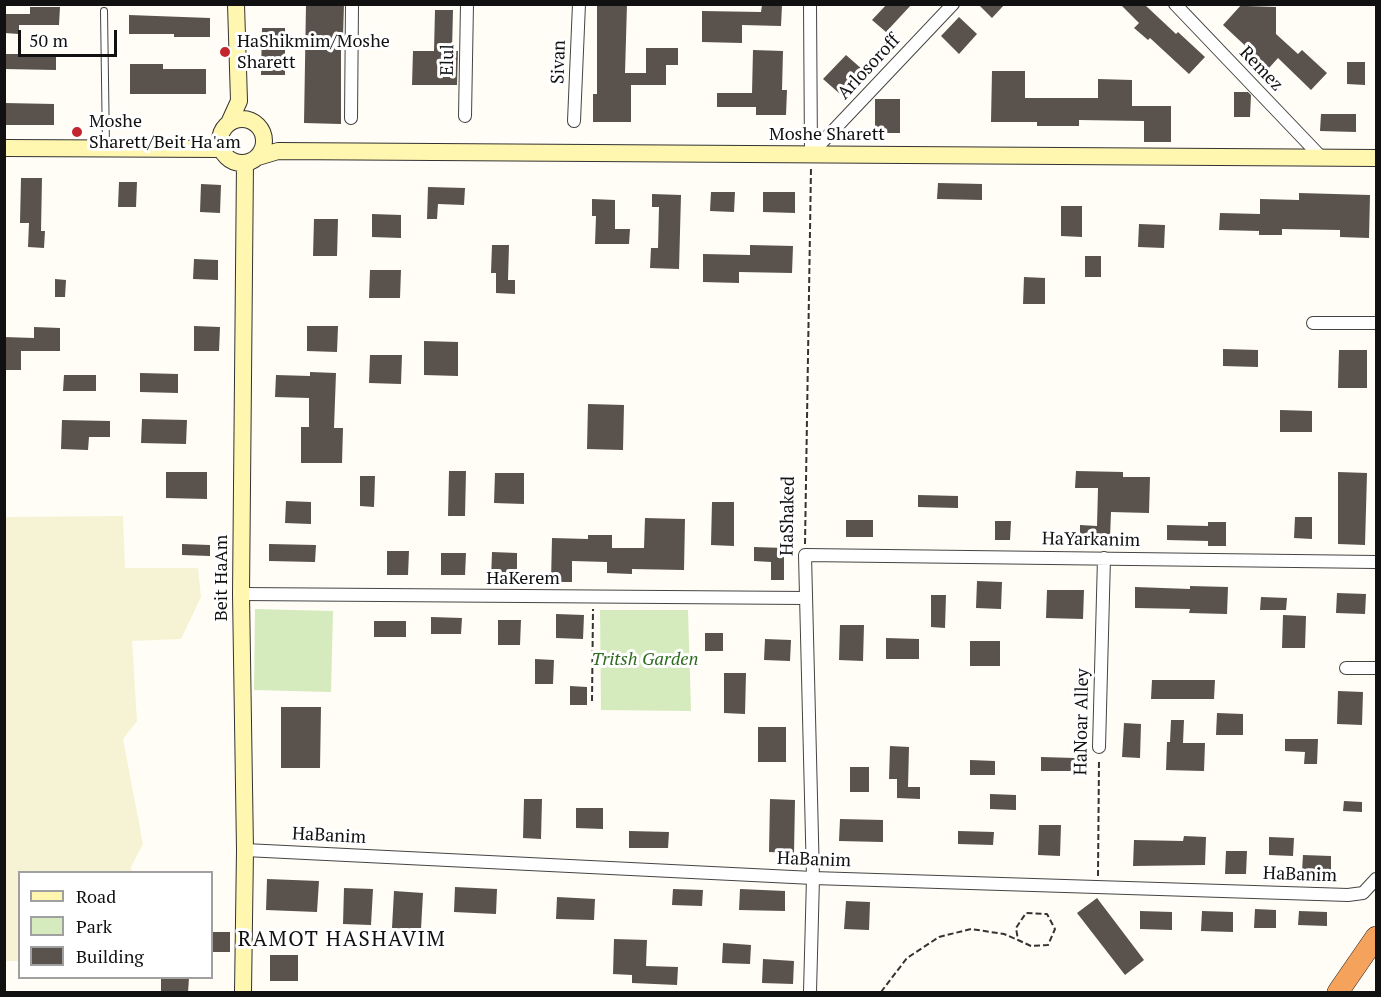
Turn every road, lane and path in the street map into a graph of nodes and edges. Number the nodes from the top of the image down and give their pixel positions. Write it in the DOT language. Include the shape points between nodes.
graph roads {
  1 [pos="236,4"];
  2 [pos="352,4"];
  3 [pos="468,4"];
  4 [pos="579,4"];
  5 [pos="810,4"];
  6 [pos="953,4"];
  7 [pos="1175,4"];
  8 [pos="104,11"];
  9 [pos="238,101"];
  10 [pos="465,116"];
  11 [pos="351,118"];
  12 [pos="574,121"];
  13 [pos="229,123"];
  14 [pos="260,131"];
  15 [pos="4,148"];
  16 [pos="106,149"];
  17 [pos="221,149"];
  18 [pos="278,151"];
  19 [pos="811,154"];
  20 [pos="1322,158"];
  21 [pos="1377,158"];
  22 [pos="251,160"];
  23 [pos="1313,322"];
  24 [pos="1377,323"];
  25 [pos="805,555"];
  26 [pos="1104,558"];
  27 [pos="1377,562"];
  28 [pos="240,594"];
  29 [pos="593,597"];
  30 [pos="806,598"];
  31 [pos="1346,668"];
  32 [pos="1377,668"];
  33 [pos="592,701"];
  34 [pos="1099,747"];
  35 [pos="245,850"];
  36 [pos="813,878"];
  37 [pos="1377,879"];
  38 [pos="1098,887"];
  39 [pos="1377,937"];
  40 [pos="1018,940"];
  41 [pos="243,993"];
  42 [pos="810,993"];
  43 [pos="881,993"];
  44 [pos="1338,993"];
  1 -- 9 [label="street"];
  2 -- 11 [label="street"];
  3 -- 10 [label="street, Elul"];
  4 -- 12 [label="street, Sivan"];
  5 -- 19 [label="street"];
  6 -- 19 [label="street, Arlosoroff"];
  7 -- 20 [label="street, Remez"];
  8 -- 16 [label="lane"];
  9 -- 13 [label="street"];
  9 -- 14 [label="street"];
  13 -- 14 [label="street" via="243,119"];
  13 -- 17 [label="street" via="221,135"];
  14 -- 18 [label="street"];
  14 -- 22 [label="street" via="264,144"];
  15 -- 16 [label="street"];
  16 -- 17 [label="street"];
  17 -- 22 [label="street" via="231,160"];
  18 -- 19 [label="street, Moshe Sharett"];
  18 -- 22 [label="street, Moshe Sharett"];
  19 -- 20 [label="street, Moshe Sharett"];
  19 -- 25 [label="path, HaShaked"];
  20 -- 21 [label="street, Moshe Sharett"];
  22 -- 28 [label="street, Beit HaAm"];
  23 -- 24 [label="street"];
  25 -- 26 [label="street, HaYarkanim"];
  25 -- 30 [label="street, HaShaked"];
  26 -- 27 [label="street, HaYarkanim"];
  26 -- 34 [label="street, HaNoar Alley"];
  28 -- 29 [label="street, HaKerem"];
  28 -- 35 [label="street, Beit HaAm"];
  29 -- 30 [label="street, HaKerem"];
  29 -- 33 [label="path"];
  30 -- 36 [label="street, HaShaked"];
  31 -- 32 [label="street"];
  34 -- 38 [label="path, HaNoar Alley"];
  35 -- 36 [label="street, HaBanim"];
  35 -- 41 [label="street, Beit HaAm"];
  36 -- 38 [label="street, HaBanim"];
  36 -- 42 [label="street, HaShaked"];
  37 -- 38 [label="street, HaBanim" via="1364,893 1348,895"];
  39 -- 44 [label="highway"];
  40 -- 40 [label="path" via="1031,946 1048,945 1055,929 1047,914 1026,913 1016,928"];
  40 -- 43 [label="path" via="971,929 939,937 907,958"];
}
